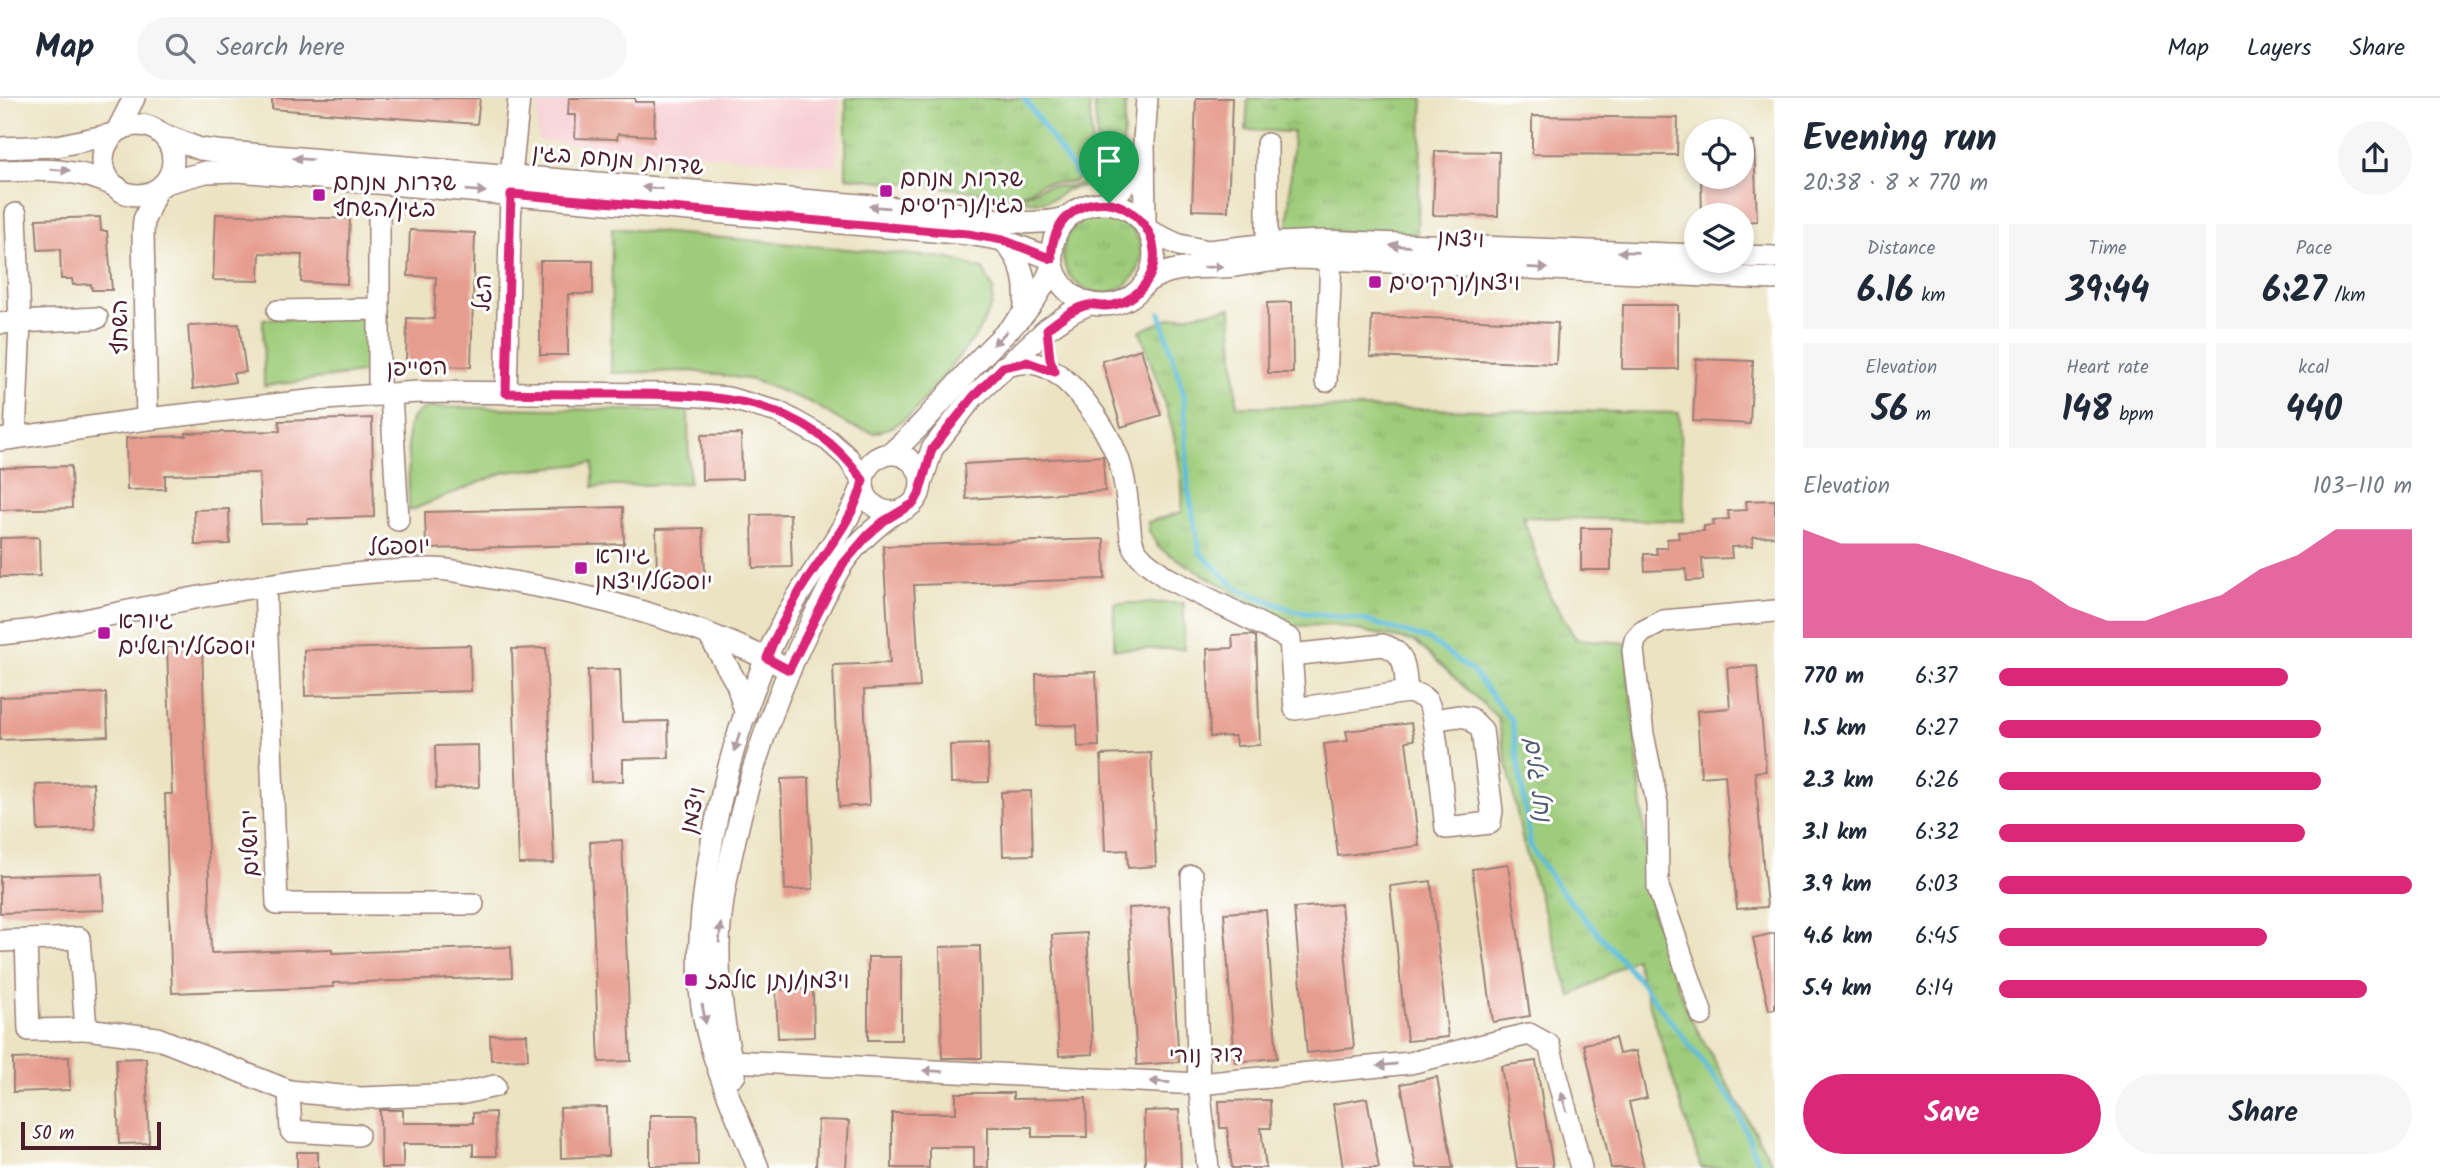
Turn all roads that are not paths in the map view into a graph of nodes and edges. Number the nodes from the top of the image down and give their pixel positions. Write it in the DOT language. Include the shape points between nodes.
graph roads {
  1 [pos="134,98"];
  2 [pos="147,98"];
  3 [pos="519,98"];
  4 [pos="1147,98"];
  5 [pos="116,133"];
  6 [pos="162,133"];
  7 [pos="1144,141"];
  8 [pos="1267,145"];
  9 [pos="0,148"];
  10 [pos="0,171"];
  11 [pos="511,185"];
  12 [pos="160,187"];
  13 [pos="122,190"];
  14 [pos="1109,203"];
  15 [pos="16,214"];
  16 [pos="379,217"];
  17 [pos="1068,217"];
  18 [pos="1147,228"];
  19 [pos="143,233"];
  20 [pos="1003,240"];
  21 [pos="1267,244"];
  22 [pos="1684,254"];
  23 [pos="1754,256"];
  24 [pos="1775,257"];
  25 [pos="1331,258"];
  26 [pos="1053,261"];
  27 [pos="1775,279"];
  28 [pos="1147,281"];
  29 [pos="1089,304"];
  30 [pos="379,309"];
  31 [pos="278,311"];
  32 [pos="1024,314"];
  33 [pos="97,318"];
  34 [pos="10,323"];
  35 [pos="1047,329"];
  36 [pos="1003,367"];
  37 [pos="1055,372"];
  38 [pos="1326,381"];
  39 [pos="506,393"];
  40 [pos="385,394"];
  41 [pos="147,419"];
  42 [pos="8,438"];
  43 [pos="828,440"];
  44 [pos="888,454"];
  45 [pos="863,482"];
  46 [pos="921,484"];
  47 [pos="896,512"];
  48 [pos="398,520"];
  49 [pos="265,585"];
  50 [pos="1775,611"];
  51 [pos="0,634"];
  52 [pos="709,635"];
  53 [pos="1290,647"];
  54 [pos="767,658"];
  55 [pos="789,670"];
  56 [pos="1407,692"];
  57 [pos="746,715"];
  58 [pos="1433,720"];
  59 [pos="1192,876"];
  60 [pos="473,904"];
  61 [pos="26,940"];
  62 [pos="0,941"];
  63 [pos="1702,1015"];
  64 [pos="86,1029"];
  65 [pos="732,1061"];
  66 [pos="1199,1084"];
  67 [pos="495,1086"];
  68 [pos="289,1091"];
  69 [pos="358,1135"];
  70 [pos="759,1168"];
  71 [pos="1208,1168"];
  72 [pos="1581,1168"];
  1 -- 5 [label="street"];
  2 -- 6 [label="street"];
  3 -- 11 [label="street, הגל"];
  4 -- 7 [label="street"];
  5 -- 6 [label="street" via="138,124"];
  5 -- 9 [label="street" via="75,144"];
  5 -- 13 [label="street" via="104,149 103,161 105,172"];
  11 -- 6 [label="street, שדרות מנחם בגין, one-way" via="200,149"];
  6 -- 12 [label="street" via="174,161"];
  7 -- 14 [label="street" via="1133,176"];
  7 -- 18 [label="street"];
  8 -- 21 [label="street"];
  10 -- 13 [label="street, one-way" via="59,169"];
  12 -- 11 [label="street, שדרות מנחם בגין, one-way" via="206,172 237,171"];
  17 -- 11 [label="street, שדרות מנחם בגין, one-way" via="1031,223 945,212"];
  11 -- 20 [label="street, שדרות מנחם בגין"];
  11 -- 39 [label="street, הגל"];
  12 -- 13 [label="street" via="144,195"];
  12 -- 19 [label="street, השחף" via="144,220"];
  13 -- 19 [label="street, השחף"];
  14 -- 17 [label="street" via="1092,204"];
  14 -- 18 [label="street" via="1125,207"];
  15 -- 34 [label="street"];
  16 -- 30 [label="street"];
  17 -- 26 [label="street" via="1055,237"];
  18 -- 21 [label="street, ויצמן" via="1194,250"];
  18 -- 28 [label="street" via="1154,265"];
  19 -- 41 [label="street, השחף"];
  20 -- 26 [label="street, שדרות מנחם בגין"];
  20 -- 32 [label="street" via="1024,271"];
  22 -- 21 [label="street, ויצמן, one-way" via="1322,241"];
  23 -- 24 [label="street"];
  25 -- 27 [label="street, ויצמן, one-way"];
  28 -- 25 [label="street, ויצמן, one-way" via="1165,271 1190,267"];
  25 -- 38 [label="street"];
  26 -- 29 [label="street" via="1061,285"];
  26 -- 32 [label="street" via="1036,300"];
  28 -- 29 [label="street" via="1122,303"];
  29 -- 35 [label="street"];
  30 -- 31 [label="street"];
  30 -- 40 [label="street"];
  32 -- 44 [label="street, one-way" via="923,425"];
  33 -- 34 [label="street"];
  34 -- 42 [label="street"];
  35 -- 36 [label="street"];
  35 -- 37 [label="street"];
  36 -- 37 [label="street" via="1027,362"];
  36 -- 46 [label="street" via="941,436"];
  37 -- 53 [label="street" via="1081,397 1119,460 1135,550 1167,578"];
  39 -- 40 [label="street, הסייפן"];
  39 -- 43 [label="street, הסייפן" via="728,398 778,412"];
  40 -- 41 [label="street, הסייפן"];
  40 -- 48 [label="street"];
  41 -- 42 [label="street, הסייפן"];
  43 -- 44 [label="street, הסייפן"];
  43 -- 45 [label="street, הסייפן" via="848,458"];
  44 -- 45 [label="street" via="867,466"];
  44 -- 46 [label="street" via="901,455 915,466"];
  45 -- 47 [label="street" via="873,506"];
  45 -- 54 [label="street, ויצמן" via="850,515 801,589"];
  46 -- 47 [label="street" via="914,503"];
  47 -- 55 [label="street, ויצמן" via="843,564"];
  49 -- 51 [label="street, יוספטל"];
  49 -- 52 [label="street, יוספטל" via="437,569 547,587"];
  49 -- 60 [label="street, ירושלים" via="277,904"];
  50 -- 63 [label="street" via="1663,621 1642,632 1633,650 1657,803 1658,887"];
  52 -- 54 [label="street, יוספטל"];
  52 -- 57 [label="street" via="737,684"];
  53 -- 56 [label="street" via="1383,645 1397,649 1403,659"];
  53 -- 56 [label="street" via="1295,709"];
  54 -- 55 [label="street, יוספטל"];
  54 -- 57 [label="street, ויצמן"];
  65 -- 55 [label="street, ויצמן, one-way" via="721,1000 724,885 744,798"];
  56 -- 58 [label="street" via="1420,694 1429,703"];
  57 -- 70 [label="street, ויצמן, one-way" via="711,845 699,945 700,991 720,1070"];
  58 -- 58 [label="street" via="1446,828 1490,822 1482,730 1458,716"];
  59 -- 66 [label="street"];
  61 -- 62 [label="street"];
  61 -- 64 [label="street" via="79,938"];
  61 -- 64 [label="street" via="30,1030"];
  64 -- 68 [label="street" via="157,1038"];
  66 -- 65 [label="street, דוד נורי, one-way"];
  65 -- 70 [label="street, ויצמן"];
  66 -- 71 [label="street"];
  72 -- 66 [label="street, דוד נורי, one-way" via="1549,1045 1529,1034 1410,1063"];
  67 -- 68 [label="street" via="460,1094 361,1098"];
  68 -- 69 [label="street" via="291,1131"];
}
